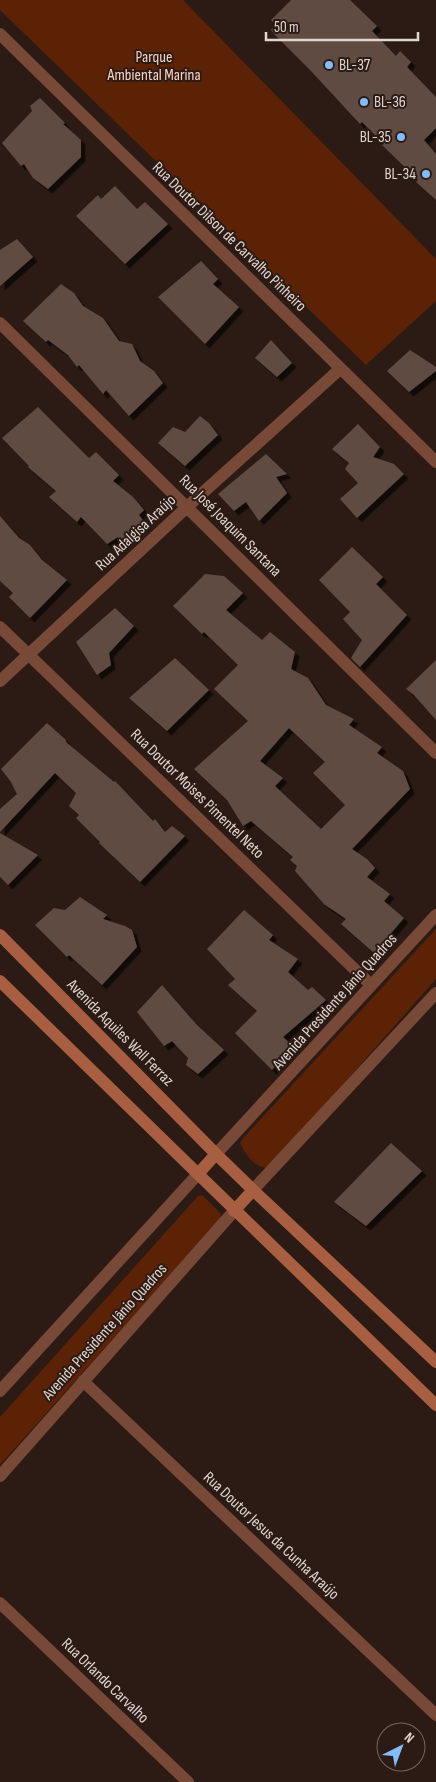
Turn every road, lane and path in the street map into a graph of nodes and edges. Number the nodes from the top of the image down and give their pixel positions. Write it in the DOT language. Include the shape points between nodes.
graph roads {
  1 [pos="0,34"];
  2 [pos="0,323"];
  3 [pos="340,370"];
  4 [pos="436,462"];
  5 [pos="188,507"];
  6 [pos="0,627"];
  7 [pos="28,654"];
  8 [pos="0,681"];
  9 [pos="436,753"];
  10 [pos="436,914"];
  11 [pos="0,936"];
  12 [pos="0,981"];
  13 [pos="372,985"];
  14 [pos="436,993"];
  15 [pos="216,1154"];
  16 [pos="198,1174"];
  17 [pos="253,1190"];
  18 [pos="234,1211"];
  19 [pos="436,1362"];
  20 [pos="83,1381"];
  21 [pos="2,1385"];
  22 [pos="436,1405"];
  23 [pos="0,1476"];
  24 [pos="0,1603"];
  25 [pos="436,1716"];
  26 [pos="188,1782"];
  1 -- 3 [label="street, Rua Doutor Dilson de Carvalho Pinheiro"];
  2 -- 5 [label="street, Rua José Joaquim Santana"];
  3 -- 4 [label="street, Rua Doutor Dilson de Carvalho Pinheiro"];
  3 -- 5 [label="street, Rua Adalgisa Araújo"];
  5 -- 7 [label="street, Rua Adalgisa Araújo"];
  5 -- 9 [label="street, Rua José Joaquim Santana"];
  6 -- 7 [label="street, Rua Doutor Moises Pimentel Neto"];
  7 -- 8 [label="street, Rua Adalgisa Araújo"];
  7 -- 13 [label="street, Rua Doutor Moises Pimentel Neto"];
  10 -- 13 [label="street, Avenida Presidente Jânio Quadros"];
  11 -- 15 [label="main road, Avenida Aquiles Wall Ferraz"];
  12 -- 16 [label="main road"];
  13 -- 15 [label="street, Avenida Presidente Jânio Quadros"];
  14 -- 17 [label="street"];
  15 -- 16 [label="main road"];
  15 -- 17 [label="main road, Avenida Aquiles Wall Ferraz"];
  16 -- 18 [label="main road"];
  16 -- 21 [label="street"];
  17 -- 18 [label="main road"];
  17 -- 19 [label="main road"];
  18 -- 20 [label="street, Avenida Presidente Jânio Quadros"];
  18 -- 22 [label="main road"];
  20 -- 23 [label="street, Avenida Presidente Jânio Quadros"];
  20 -- 25 [label="street, Rua Doutor Jesus da Cunha Araújo"];
  24 -- 26 [label="street, Rua Orlando Carvalho"];
}
